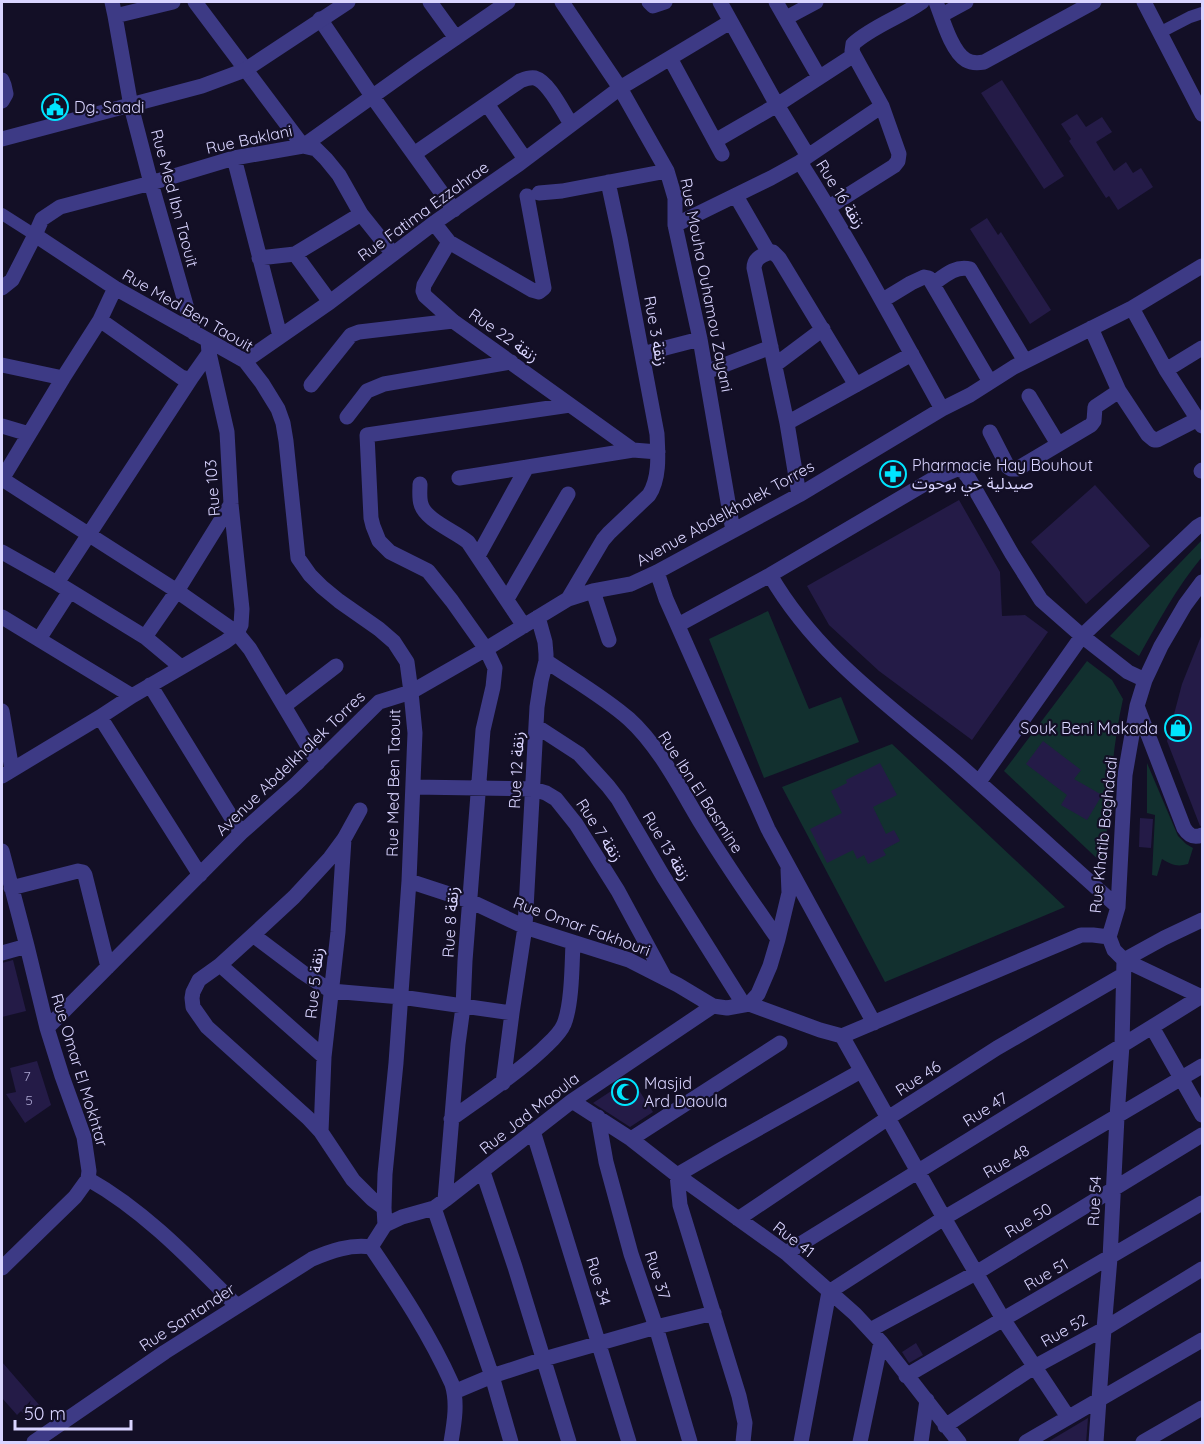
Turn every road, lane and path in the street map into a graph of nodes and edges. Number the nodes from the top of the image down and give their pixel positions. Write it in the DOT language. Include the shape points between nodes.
graph roads {
  1 [pos="173,2"];
  2 [pos="195,2"];
  3 [pos="348,2"];
  4 [pos="430,2"];
  5 [pos="508,2"];
  6 [pos="562,2"];
  7 [pos="649,2"];
  8 [pos="665,2"];
  9 [pos="720,2"];
  10 [pos="776,2"];
  11 [pos="816,2"];
  12 [pos="922,2"];
  13 [pos="966,2"];
  14 [pos="1094,2"];
  15 [pos="1144,2"];
  16 [pos="939,8"];
  17 [pos="114,9"];
  18 [pos="1203,13"];
  19 [pos="786,18"];
  20 [pos="320,19"];
  21 [pos="730,22"];
  22 [pos="1161,32"];
  23 [pos="456,38"];
  24 [pos="854,56"];
  25 [pos="670,58"];
  26 [pos="245,70"];
  27 [pos="819,77"];
  28 [pos="2,80"];
  29 [pos="620,88"];
  30 [pos="372,96"];
  31 [pos="2,101"];
  32 [pos="487,104"];
  33 [pos="131,105"];
  34 [pos="777,105"];
  35 [pos="882,106"];
  36 [pos="1202,111"];
  37 [pos="571,124"];
  38 [pos="2,139"];
  39 [pos="303,146"];
  40 [pos="414,154"];
  41 [pos="234,158"];
  42 [pos="525,159"];
  43 [pos="804,159"];
  44 [pos="667,171"];
  45 [pos="608,182"];
  46 [pos="151,183"];
  47 [pos="736,195"];
  48 [pos="829,207"];
  49 [pos="454,210"];
  50 [pos="2,214"];
  51 [pos="361,214"];
  52 [pos="434,223"];
  53 [pos="675,225"];
  54 [pos="35,235"];
  55 [pos="449,242"];
  56 [pos="769,253"];
  57 [pos="295,254"];
  58 [pos="393,254"];
  59 [pos="259,258"];
  60 [pos="1203,266"];
  61 [pos="933,284"];
  62 [pos="2,288"];
  63 [pos="115,288"];
  64 [pos="883,300"];
  65 [pos="330,302"];
  66 [pos="1132,308"];
  67 [pos="100,320"];
  68 [pos="453,321"];
  69 [pos="1091,328"];
  70 [pos="823,329"];
  71 [pos="194,333"];
  72 [pos="280,336"];
  73 [pos="700,339"];
  74 [pos="209,347"];
  75 [pos="771,347"];
  76 [pos="1203,348"];
  77 [pos="642,354"];
  78 [pos="912,354"];
  79 [pos="245,361"];
  80 [pos="1025,361"];
  81 [pos="511,362"];
  82 [pos="2,365"];
  83 [pos="775,365"];
  84 [pos="1166,370"];
  85 [pos="706,372"];
  86 [pos="192,377"];
  87 [pos="63,378"];
  88 [pos="990,381"];
  89 [pos="311,385"];
  90 [pos="856,385"];
  91 [pos="1119,391"];
  92 [pos="1029,396"];
  93 [pos="570,405"];
  94 [pos="942,409"];
  95 [pos="347,417"];
  96 [pos="787,423"];
  97 [pos="1200,423"];
  98 [pos="2,426"];
  99 [pos="990,432"];
  100 [pos="29,434"];
  101 [pos="1058,444"];
  102 [pos="633,450"];
  103 [pos="658,452"];
  104 [pos="527,467"];
  105 [pos="459,478"];
  106 [pos="2,479"];
  107 [pos="420,484"];
  108 [pos="568,494"];
  109 [pos="799,495"];
  110 [pos="231,504"];
  111 [pos="1203,524"];
  112 [pos="734,531"];
  113 [pos="89,534"];
  114 [pos="2,552"];
  115 [pos="478,556"];
  116 [pos="657,572"];
  117 [pos="770,575"];
  118 [pos="1203,582"];
  119 [pos="63,587"];
  120 [pos="177,591"];
  121 [pos="593,591"];
  122 [pos="507,599"];
  123 [pos="568,599"];
  124 [pos="2,616"];
  125 [pos="538,617"];
  126 [pos="678,625"];
  127 [pos="524,626"];
  128 [pos="237,633"];
  129 [pos="1082,636"];
  130 [pos="145,637"];
  131 [pos="39,639"];
  132 [pos="609,639"];
  133 [pos="486,649"];
  134 [pos="546,661"];
  135 [pos="336,666"];
  136 [pos="181,667"];
  137 [pos="1144,680"];
  138 [pos="150,685"];
  139 [pos="411,692"];
  140 [pos="132,696"];
  141 [pos="284,706"];
  142 [pos="1137,706"];
  143 [pos="2,711"];
  144 [pos="100,717"];
  145 [pos="536,726"];
  146 [pos="318,763"];
  147 [pos="7,773"];
  148 [pos="979,782"];
  149 [pos="412,786"];
  150 [pos="478,788"];
  151 [pos="533,789"];
  152 [pos="360,810"];
  153 [pos="241,833"];
  154 [pos="1203,836"];
  155 [pos="344,839"];
  156 [pos="2,851"];
  157 [pos="788,866"];
  158 [pos="200,875"];
  159 [pos="410,881"];
  160 [pos="11,888"];
  161 [pos="470,901"];
  162 [pos="1118,907"];
  163 [pos="1203,920"];
  164 [pos="525,927"];
  165 [pos="253,935"];
  166 [pos="1109,937"];
  167 [pos="778,939"];
  168 [pos="573,942"];
  169 [pos="27,946"];
  170 [pos="2,953"];
  171 [pos="220,965"];
  172 [pos="108,967"];
  173 [pos="1124,968"];
  174 [pos="665,978"];
  175 [pos="331,991"];
  176 [pos="1202,996"];
  177 [pos="401,997"];
  178 [pos="746,1004"];
  179 [pos="713,1006"];
  180 [pos="463,1007"];
  181 [pos="512,1013"];
  182 [pos="874,1023"];
  183 [pos="1152,1027"];
  184 [pos="47,1028"];
  185 [pos="842,1036"];
  186 [pos="780,1043"];
  187 [pos="1122,1045"];
  188 [pos="324,1057"];
  189 [pos="1203,1066"];
  190 [pos="861,1071"];
  191 [pos="1182,1078"];
  192 [pos="503,1083"];
  193 [pos="572,1101"];
  194 [pos="1203,1115"];
  195 [pos="597,1117"];
  196 [pos="1117,1117"];
  197 [pos="888,1118"];
  198 [pos="451,1119"];
  199 [pos="533,1131"];
  200 [pos="321,1132"];
  201 [pos="1203,1135"];
  202 [pos="631,1140"];
  203 [pos="483,1172"];
  204 [pos="918,1172"];
  205 [pos="677,1175"];
  206 [pos="88,1179"];
  207 [pos="1113,1190"];
  208 [pos="1203,1203"];
  209 [pos="440,1204"];
  210 [pos="384,1208"];
  211 [pos="944,1218"];
  212 [pos="738,1219"];
  213 [pos="385,1225"];
  214 [pos="370,1247"];
  215 [pos="786,1253"];
  216 [pos="1110,1258"];
  217 [pos="2,1268"];
  218 [pos="1203,1269"];
  219 [pos="976,1273"];
  220 [pos="829,1292"];
  221 [pos="237,1306"];
  222 [pos="714,1313"];
  223 [pos="1003,1319"];
  224 [pos="656,1327"];
  225 [pos="1104,1329"];
  226 [pos="875,1336"];
  227 [pos="1203,1340"];
  228 [pos="599,1344"];
  229 [pos="544,1359"];
  230 [pos="1034,1367"];
  231 [pos="492,1376"];
  232 [pos="906,1376"];
  233 [pos="454,1392"];
  234 [pos="927,1400"];
  235 [pos="1100,1400"];
  236 [pos="1203,1408"];
  237 [pos="1068,1418"];
  238 [pos="945,1426"];
  239 [pos="34,1443"];
  240 [pos="451,1443"];
  241 [pos="511,1443"];
  242 [pos="569,1443"];
  243 [pos="629,1443"];
  244 [pos="690,1443"];
  245 [pos="743,1443"];
  246 [pos="801,1443"];
  247 [pos="861,1443"];
  248 [pos="921,1443"];
  249 [pos="959,1443"];
  250 [pos="1026,1443"];
  251 [pos="1096,1443"];
  252 [pos="1143,1443"];
  1 -- 17 [label="street"];
  2 -- 26 [label="street"];
  3 -- 20 [label="street"];
  4 -- 23 [label="street"];
  5 -- 23 [label="street, Rue Baklani"];
  6 -- 29 [label="street, Rue Mouha Ouhamou Zayani"];
  7 -- 8 [label="street" via="653,6"];
  9 -- 21 [label="street, Rue 16 زنقة"];
  10 -- 19 [label="street"];
  11 -- 19 [label="street"];
  12 -- 24 [label="street" via="856,42 852,47"];
  13 -- 16 [label="street"];
  14 -- 16 [label="street" via="984,62 975,63 958,54"];
  15 -- 22 [label="street"];
  17 -- 33 [label="street, Rue Med Ibn Taouit"];
  18 -- 22 [label="street"];
  19 -- 27 [label="street"];
  20 -- 26 [label="street"];
  20 -- 30 [label="street"];
  21 -- 25 [label="street, Rue Fatima Ezzahrae"];
  21 -- 34 [label="street, Rue 16 زنقة"];
  22 -- 36 [label="street"];
  23 -- 30 [label="street, Rue Baklani"];
  24 -- 27 [label="street"];
  24 -- 35 [label="street"];
  25 -- 29 [label="street, Rue Fatima Ezzahrae"];
  25 -- 34 [label="street" via="718,148"];
  26 -- 33 [label="street"];
  26 -- 39 [label="street"];
  27 -- 34 [label="street"];
  28 -- 31 [label="street" via="6,94"];
  29 -- 37 [label="street, Rue Fatima Ezzahrae"];
  29 -- 44 [label="street, Rue Mouha Ouhamou Zayani"];
  30 -- 39 [label="street, Rue Baklani"];
  30 -- 40 [label="street"];
  32 -- 37 [label="street" via="520,81 536,79 546,86"];
  32 -- 40 [label="street"];
  32 -- 42 [label="street"];
  33 -- 38 [label="street"];
  33 -- 46 [label="street, Rue Med Ibn Taouit"];
  34 -- 43 [label="street, Rue 16 زنقة"];
  35 -- 43 [label="street"];
  35 -- 48 [label="street" via="898,161"];
  37 -- 42 [label="street, Rue Fatima Ezzahrae"];
  39 -- 41 [label="street, Rue Baklani"];
  39 -- 51 [label="street" via="316,149 326,159"];
  40 -- 49 [label="street"];
  41 -- 46 [label="street, Rue Baklani"];
  41 -- 59 [label="street"];
  42 -- 49 [label="street, Rue Fatima Ezzahrae"];
  43 -- 47 [label="street"];
  43 -- 48 [label="street, Rue 16 زنقة"];
  44 -- 45 [label="street"];
  44 -- 53 [label="street, Rue Mouha Ouhamou Zayani" via="675,198"];
  45 -- 55 [label="street" via="533,194 544,288 539,292"];
  45 -- 77 [label="street, Rue 3 زنقة"];
  46 -- 54 [label="street, Rue Baklani" via="60,207 42,219"];
  46 -- 71 [label="street, Rue Med Ibn Taouit"];
  47 -- 53 [label="street"];
  47 -- 56 [label="street"];
  48 -- 64 [label="street, Rue 16 زنقة"];
  49 -- 52 [label="street, Rue Fatima Ezzahrae"];
  50 -- 54 [label="street, Rue Med Ben Taouit"];
  51 -- 57 [label="street"];
  51 -- 58 [label="street"];
  52 -- 55 [label="street"];
  52 -- 58 [label="street, Rue Fatima Ezzahrae"];
  53 -- 73 [label="street, Rue Mouha Ouhamou Zayani"];
  54 -- 62 [label="street, Rue Baklani" via="12,280"];
  54 -- 63 [label="street, Rue Med Ben Taouit"];
  55 -- 68 [label="street, Rue 22 زنقة" via="423,291"];
  56 -- 70 [label="street" via="779,258"];
  56 -- 75 [label="street" via="757,259 753,268"];
  57 -- 59 [label="street"];
  57 -- 65 [label="street"];
  58 -- 65 [label="street, Rue Fatima Ezzahrae"];
  59 -- 72 [label="street"];
  60 -- 66 [label="street, Avenue Abdelkhalek Torres"];
  61 -- 64 [label="street" via="927,276"];
  61 -- 80 [label="street" via="954,270 970,269"];
  61 -- 88 [label="street"];
  63 -- 67 [label="street"];
  63 -- 71 [label="street, Rue Med Ben Taouit"];
  64 -- 78 [label="street, Rue 16 زنقة"];
  65 -- 72 [label="street, Rue Fatima Ezzahrae"];
  66 -- 69 [label="street, Avenue Abdelkhalek Torres"];
  66 -- 84 [label="street"];
  67 -- 86 [label="street" via="181,377"];
  67 -- 87 [label="street"];
  68 -- 81 [label="street, Rue 22 زنقة"];
  68 -- 89 [label="street" via="351,335"];
  69 -- 80 [label="street, Avenue Abdelkhalek Torres"];
  69 -- 91 [label="street"];
  70 -- 83 [label="street"];
  70 -- 90 [label="street"];
  71 -- 74 [label="street, Rue Med Ben Taouit"];
  72 -- 79 [label="street, Rue Fatima Ezzahrae"];
  73 -- 77 [label="street"];
  73 -- 85 [label="street, Rue Mouha Ouhamou Zayani"];
  74 -- 79 [label="street, Rue Med Ben Taouit"];
  74 -- 86 [label="street"];
  74 -- 110 [label="street, Rue 103" via="227,432"];
  75 -- 83 [label="street"];
  75 -- 85 [label="street"];
  76 -- 84 [label="street"];
  77 -- 103 [label="street, Rue 3 زنقة"];
  78 -- 90 [label="street"];
  78 -- 94 [label="street, Rue 16 زنقة"];
  79 -- 139 [label="street, Rue Med Ben Taouit" via="278,409 283,423 298,558 322,587 394,642 407,662"];
  80 -- 88 [label="street, Avenue Abdelkhalek Torres"];
  81 -- 93 [label="street, Rue 22 زنقة"];
  81 -- 95 [label="street" via="384,384 367,391"];
  82 -- 87 [label="street"];
  83 -- 96 [label="street"];
  84 -- 97 [label="street"];
  85 -- 112 [label="street, Rue Mouha Ouhamou Zayani"];
  86 -- 113 [label="street"];
  87 -- 100 [label="street"];
  88 -- 94 [label="street, Avenue Abdelkhalek Torres"];
  90 -- 96 [label="street"];
  91 -- 97 [label="street" via="1154,440"];
  91 -- 101 [label="street" via="1095,407 1091,425"];
  92 -- 101 [label="street"];
  93 -- 102 [label="street, Rue 22 زنقة"];
  93 -- 133 [label="street, Rue 8 زنقة" via="367,435 371,518 379,541 390,552 428,572"];
  94 -- 109 [label="street, Avenue Abdelkhalek Torres"];
  96 -- 109 [label="street"];
  98 -- 100 [label="street"];
  99 -- 101 [label="street" via="1011,469"];
  100 -- 106 [label="street"];
  102 -- 103 [label="street"];
  102 -- 104 [label="street"];
  103 -- 123 [label="street, Rue 3 زنقة" via="654,488 609,533"];
  104 -- 105 [label="street"];
  104 -- 115 [label="street"];
  106 -- 113 [label="street"];
  107 -- 115 [label="street" via="424,511 461,536"];
  108 -- 122 [label="street"];
  109 -- 112 [label="street, Avenue Abdelkhalek Torres"];
  110 -- 120 [label="street"];
  110 -- 128 [label="street, Rue 103" via="242,609"];
  111 -- 129 [label="street"];
  112 -- 116 [label="street, Avenue Abdelkhalek Torres"];
  113 -- 119 [label="street"];
  113 -- 120 [label="street"];
  114 -- 119 [label="street"];
  115 -- 122 [label="street"];
  116 -- 121 [label="street, Avenue Abdelkhalek Torres" via="631,584"];
  116 -- 126 [label="street"];
  117 -- 126 [label="street"];
  117 -- 129 [label="street" via="933,479 957,469 968,477 1041,600"];
  117 -- 148 [label="street" via="798,617 852,676"];
  118 -- 137 [label="street, Rue Khatib Baghdadi" via="1185,605"];
  119 -- 130 [label="street"];
  119 -- 131 [label="street"];
  120 -- 128 [label="street"];
  120 -- 130 [label="street"];
  121 -- 123 [label="street, Avenue Abdelkhalek Torres"];
  121 -- 132 [label="street"];
  122 -- 127 [label="street"];
  123 -- 125 [label="street, Avenue Abdelkhalek Torres"];
  124 -- 131 [label="street"];
  125 -- 127 [label="street, Avenue Abdelkhalek Torres"];
  125 -- 134 [label="street, Rue 12 زنقة"];
  126 -- 157 [label="street"];
  127 -- 133 [label="street, Avenue Abdelkhalek Torres"];
  128 -- 136 [label="street"];
  128 -- 141 [label="street"];
  129 -- 137 [label="street"];
  129 -- 148 [label="street"];
  130 -- 136 [label="street"];
  131 -- 140 [label="street"];
  133 -- 139 [label="street, Avenue Abdelkhalek Torres"];
  133 -- 150 [label="street, Rue 8 زنقة" via="495,668 483,730"];
  134 -- 145 [label="street, Rue 12 زنقة"];
  134 -- 167 [label="street, Rue Ibn El Basmine" via="610,704 642,733"];
  135 -- 141 [label="street"];
  136 -- 138 [label="street"];
  137 -- 142 [label="street, Rue Khatib Baghdadi"];
  138 -- 140 [label="street"];
  138 -- 153 [label="street"];
  139 -- 146 [label="street, Avenue Abdelkhalek Torres" via="379,702"];
  139 -- 149 [label="street, Rue Med Ben Taouit" via="415,733"];
  140 -- 144 [label="street"];
  141 -- 146 [label="street"];
  142 -- 154 [label="street" via="1184,828 1193,836"];
  142 -- 162 [label="street, Rue Khatib Baghdadi" via="1125,775"];
  143 -- 147 [label="street"];
  144 -- 147 [label="street"];
  144 -- 158 [label="street"];
  145 -- 151 [label="street, Rue 12 زنقة"];
  145 -- 178 [label="street, Rue 13 زنقة" via="579,754 618,799"];
  146 -- 153 [label="street, Avenue Abdelkhalek Torres"];
  148 -- 162 [label="street"];
  149 -- 150 [label="street, Rue 7 زنقة"];
  149 -- 159 [label="street, Rue Med Ben Taouit"];
  150 -- 151 [label="street, Rue 7 زنقة"];
  150 -- 161 [label="street, Rue 8 زنقة"];
  151 -- 164 [label="street, Rue 12 زنقة"];
  151 -- 174 [label="street, Rue 7 زنقة" via="556,799 576,824"];
  152 -- 155 [label="street"];
  153 -- 158 [label="street, Avenue Abdelkhalek Torres"];
  155 -- 165 [label="street" via="294,897"];
  155 -- 175 [label="street, Rue 5 زنقة"];
  156 -- 160 [label="street, Rue Omar El Mokhtar"];
  157 -- 167 [label="street" via="789,893"];
  157 -- 182 [label="street"];
  158 -- 172 [label="street, Avenue Abdelkhalek Torres"];
  159 -- 161 [label="street, Rue Omar Fakhouri"];
  159 -- 177 [label="street, Rue Med Ben Taouit"];
  160 -- 169 [label="street, Rue Omar El Mokhtar"];
  160 -- 172 [label="street" via="83,872"];
  161 -- 164 [label="street, Rue Omar Fakhouri"];
  161 -- 180 [label="street, Rue 8 زنقة"];
  162 -- 166 [label="street, Rue Khatib Baghdadi"];
  163 -- 173 [label="street, Rue 46" via="1164,938"];
  164 -- 168 [label="street, Rue Omar Fakhouri"];
  164 -- 181 [label="street, Rue 12 زنقة"];
  165 -- 171 [label="street"];
  165 -- 175 [label="street"];
  166 -- 173 [label="street, Rue Khatib Baghdadi"];
  166 -- 182 [label="street" via="1081,935"];
  167 -- 178 [label="street" via="758,994"];
  168 -- 174 [label="street, Rue Omar Fakhouri" via="629,960"];
  168 -- 192 [label="street" via="567,1011 561,1030"];
  169 -- 170 [label="street"];
  169 -- 184 [label="street, Rue Omar El Mokhtar"];
  171 -- 188 [label="street"];
  171 -- 200 [label="street" via="196,983 194,1007 207,1027"];
  172 -- 184 [label="street, Avenue Abdelkhalek Torres"];
  173 -- 176 [label="street"];
  173 -- 187 [label="street, Rue 54"];
  173 -- 197 [label="street, Rue 46"];
  174 -- 179 [label="street, Rue Omar Fakhouri"];
  175 -- 177 [label="street"];
  175 -- 188 [label="street, Rue 5 زنقة"];
  176 -- 183 [label="street, Rue 47"];
  177 -- 180 [label="street"];
  177 -- 210 [label="street, Rue Med Ben Taouit"];
  178 -- 179 [label="street"];
  178 -- 185 [label="street"];
  179 -- 193 [label="street, Rue Jad Maoula"];
  180 -- 181 [label="street"];
  180 -- 198 [label="street, Rue 8 زنقة"];
  181 -- 192 [label="street, Rue 12 زنقة"];
  182 -- 185 [label="street"];
  183 -- 187 [label="street, Rue 47"];
  183 -- 191 [label="street"];
  184 -- 206 [label="street, Rue Omar El Mokhtar" via="84,1137"];
  185 -- 190 [label="street"];
  186 -- 202 [label="street"];
  187 -- 196 [label="street, Rue 54"];
  187 -- 204 [label="street, Rue 47"];
  188 -- 200 [label="street, Rue 5 زنقة"];
  189 -- 191 [label="street, Rue 48"];
  190 -- 197 [label="street"];
  190 -- 205 [label="street"];
  191 -- 194 [label="street"];
  191 -- 196 [label="street, Rue 48"];
  192 -- 198 [label="street"];
  193 -- 195 [label="street, Rue 41"];
  193 -- 199 [label="street, Rue Jad Maoula"];
  195 -- 202 [label="street, Rue 41"];
  195 -- 224 [label="street, Rue 37" via="606,1162"];
  196 -- 207 [label="street, Rue 54"];
  196 -- 211 [label="street, Rue 48"];
  197 -- 204 [label="street"];
  197 -- 212 [label="street, Rue 46"];
  198 -- 209 [label="street, Rue 8 زنقة"];
  199 -- 203 [label="street, Rue Jad Maoula"];
  199 -- 228 [label="street, Rue 34"];
  200 -- 210 [label="street" via="353,1180"];
  201 -- 207 [label="street, Rue 50"];
  202 -- 205 [label="street, Rue 41"];
  203 -- 209 [label="street, Rue Jad Maoula"];
  203 -- 229 [label="street"];
  204 -- 211 [label="street"];
  204 -- 215 [label="street, Rue 47"];
  205 -- 212 [label="street, Rue 41"];
  205 -- 222 [label="street" via="680,1205"];
  206 -- 217 [label="street" via="67,1206"];
  206 -- 221 [label="street" via="146,1220"];
  207 -- 216 [label="street, Rue 54"];
  207 -- 219 [label="street, Rue 50"];
  208 -- 216 [label="street, Rue 51"];
  209 -- 213 [label="street, Rue Jad Maoula"];
  209 -- 231 [label="street"];
  210 -- 213 [label="street, Rue Med Ben Taouit"];
  211 -- 219 [label="street"];
  211 -- 220 [label="street, Rue 48"];
  212 -- 215 [label="street, Rue 41"];
  213 -- 214 [label="street"];
  214 -- 221 [label="street, Rue Santander" via="351,1246 312,1259"];
  214 -- 233 [label="street" via="425,1329"];
  215 -- 220 [label="street, Rue 41"];
  216 -- 223 [label="street, Rue 51"];
  216 -- 225 [label="street, Rue 54"];
  218 -- 225 [label="street, Rue 52"];
  219 -- 223 [label="street"];
  219 -- 226 [label="street, Rue 50"];
  220 -- 226 [label="street, Rue 41"];
  220 -- 246 [label="street"];
  221 -- 239 [label="street, Rue Santander"];
  222 -- 224 [label="street"];
  222 -- 245 [label="street" via="743,1413"];
  223 -- 230 [label="street"];
  223 -- 232 [label="street, Rue 51"];
  224 -- 228 [label="street"];
  224 -- 244 [label="street, Rue 37"];
  225 -- 230 [label="street, Rue 52"];
  225 -- 235 [label="street, Rue 54"];
  226 -- 232 [label="street, Rue 41"];
  226 -- 247 [label="street"];
  227 -- 235 [label="street"];
  228 -- 229 [label="street"];
  228 -- 243 [label="street, Rue 34"];
  229 -- 231 [label="street"];
  229 -- 242 [label="street"];
  230 -- 237 [label="street"];
  230 -- 238 [label="street, Rue 52"];
  231 -- 233 [label="street"];
  231 -- 241 [label="street"];
  232 -- 234 [label="street, Rue 41"];
  233 -- 240 [label="street"];
  234 -- 238 [label="street, Rue 41"];
  234 -- 248 [label="street"];
  235 -- 237 [label="street"];
  235 -- 251 [label="street, Rue 54"];
  236 -- 252 [label="street"];
  237 -- 250 [label="street"];
  238 -- 249 [label="street, Rue 41"];
}
